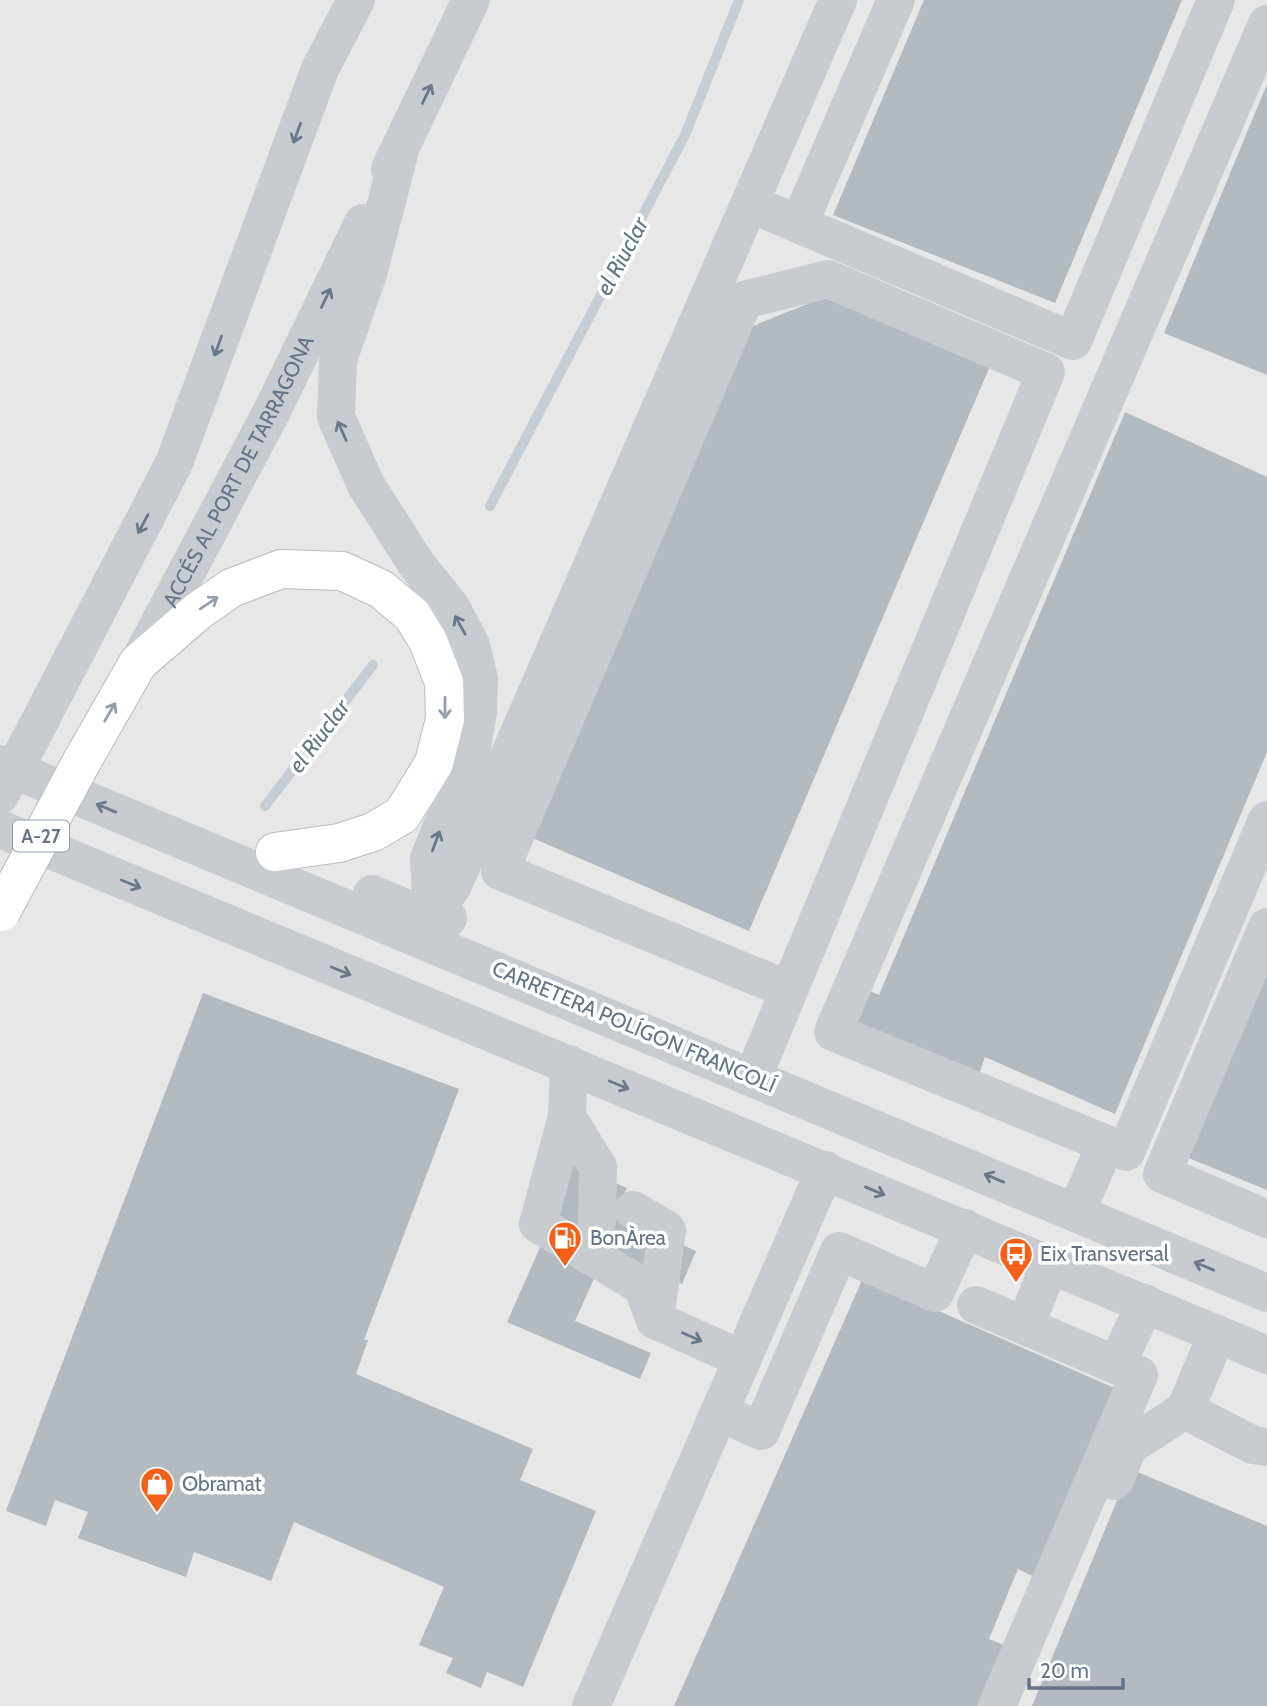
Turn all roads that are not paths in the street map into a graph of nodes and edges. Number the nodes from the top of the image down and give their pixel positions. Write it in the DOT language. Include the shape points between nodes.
graph roads {
  1 [pos="324,0"];
  2 [pos="356,0"];
  3 [pos="838,0"];
  4 [pos="896,0"];
  5 [pos="1216,0"];
  6 [pos="466,7"];
  7 [pos="1267,24"];
  8 [pos="320,69"];
  9 [pos="401,146"];
  10 [pos="751,204"];
  11 [pos="799,224"];
  12 [pos="138,663"];
  13 [pos="0,764"];
  14 [pos="0,795"];
  15 [pos="1267,820"];
  16 [pos="147,825"];
  17 [pos="0,829"];
  18 [pos="275,852"];
  19 [pos="438,907"];
  20 [pos="1,913"];
  21 [pos="1267,928"];
  22 [pos="789,990"];
  23 [pos="562,997"];
  24 [pos="569,1065"];
  25 [pos="753,1077"];
  26 [pos="567,1117"];
  27 [pos="1106,1144"];
  28 [pos="598,1167"];
  29 [pos="825,1170"];
  30 [pos="634,1210"];
  31 [pos="1076,1212"];
  32 [pos="1267,1219"];
  33 [pos="965,1228"];
  34 [pos="578,1248"];
  35 [pos="1050,1264"];
  36 [pos="625,1276"];
  37 [pos="1267,1293"];
  38 [pos="1145,1303"];
  39 [pos="976,1306"];
  40 [pos="655,1320"];
  41 [pos="1025,1326"];
  42 [pos="1217,1334"];
  43 [pos="1267,1355"];
  44 [pos="742,1359"];
  45 [pos="1117,1365"];
  46 [pos="1185,1410"];
  47 [pos="719,1412"];
  48 [pos="1267,1447"];
  49 [pos="591,1706"];
  50 [pos="997,1706"];
  51 [pos="1022,1706"];
  1 -- 8 [label="street, A-27"];
  2 -- 8 [label="street, A-27"];
  3 -- 10 [label="street"];
  4 -- 11 [label="street"];
  5 -- 11 [label="street" via="1073,341"];
  9 -- 6 [label="street, ACCÉS AL PORT DE TARRAGONA / A-27, one-way"];
  7 -- 27 [label="street" via="833,1032"];
  8 -- 14 [label="street, A-27, one-way, bridge" via="174,463"];
  12 -- 9 [label="street, ACCÉS AL PORT DE TARRAGONA / A-27, one-way" via="273,409"];
  19 -- 9 [label="street, one-way" via="432,896 429,859 471,753 479,679 471,645 451,607 417,565 366,485 336,416 338,359 369,270"];
  10 -- 11 [label="street"];
  10 -- 19 [label="street" via="453,885"];
  12 -- 18 [label="highway, one-way" via="231,589 281,569 342,571 381,589 412,615 444,682 445,719 434,764 402,815 373,832 339,843"];
  20 -- 12 [label="highway, ACCÉS AL PORT DE TARRAGONA / A-27, one-way, bridge"];
  16 -- 13 [label="street, CARRETERA POLÍGON FRANCOLÍ, one-way"];
  15 -- 27 [label="street" via="1126,1152"];
  16 -- 18 [label="street"];
  16 -- 23 [label="street, CARRETERA POLÍGON FRANCOLÍ"];
  17 -- 24 [label="street, one-way"];
  18 -- 19 [label="street" via="413,911"];
  19 -- 23 [label="street" via="453,923"];
  21 -- 32 [label="street" via="1162,1174"];
  22 -- 22 [label="street" via="500,871 744,300 828,279 1045,372"];
  22 -- 25 [label="street"];
  23 -- 25 [label="street, CARRETERA POLÍGON FRANCOLÍ"];
  24 -- 26 [label="street"];
  24 -- 29 [label="street, one-way"];
  31 -- 25 [label="street, CARRETERA POLÍGON FRANCOLÍ, one-way"];
  26 -- 28 [label="street"];
  26 -- 34 [label="street" via="538,1224"];
  27 -- 31 [label="street"];
  28 -- 30 [label="street"];
  28 -- 34 [label="street" via="597,1222"];
  29 -- 33 [label="street, one-way"];
  29 -- 44 [label="street"];
  30 -- 36 [label="street"];
  30 -- 40 [label="street" via="667,1230"];
  37 -- 31 [label="street, CARRETERA POLÍGON FRANCOLÍ, one-way"];
  33 -- 35 [label="street"];
  33 -- 47 [label="street" via="935,1293 839,1251 761,1430"];
  34 -- 36 [label="street"];
  35 -- 38 [label="street"];
  35 -- 41 [label="street"];
  36 -- 40 [label="street" via="642,1286"];
  38 -- 42 [label="street"];
  38 -- 45 [label="street"];
  39 -- 41 [label="street"];
  40 -- 44 [label="street, one-way"];
  41 -- 45 [label="street"];
  42 -- 43 [label="street"];
  42 -- 46 [label="street"];
  44 -- 47 [label="street"];
  45 -- 50 [label="street" via="1139,1375"];
  46 -- 48 [label="street" via="1254,1445"];
  46 -- 51 [label="street" via="1129,1446"];
  47 -- 49 [label="street"];
}
